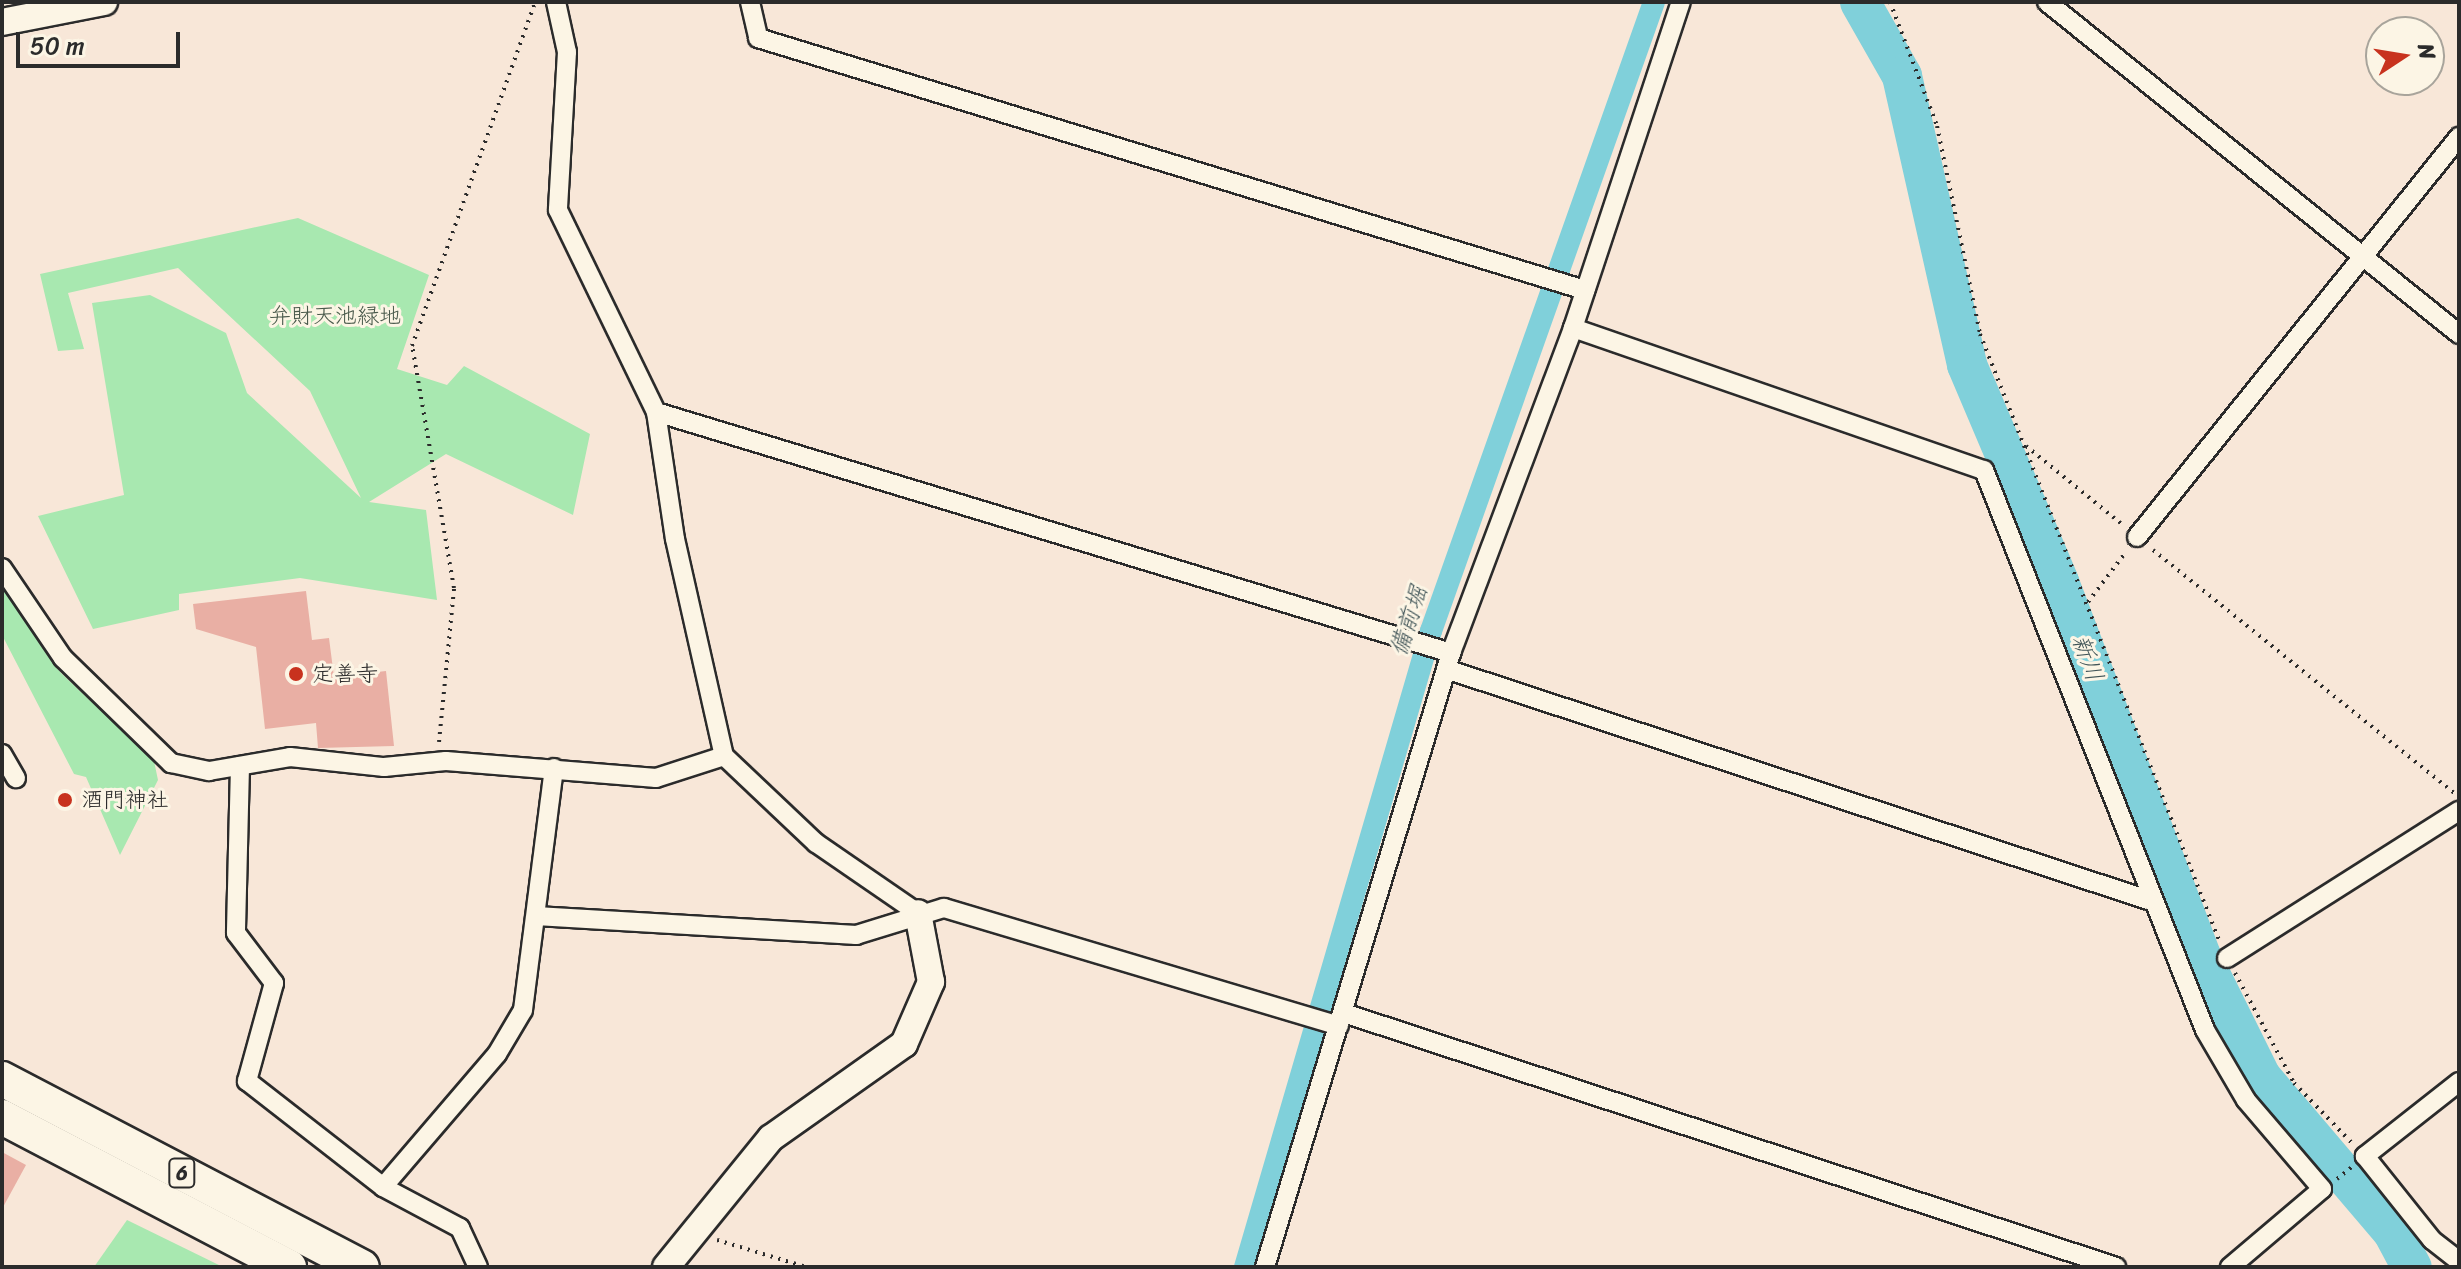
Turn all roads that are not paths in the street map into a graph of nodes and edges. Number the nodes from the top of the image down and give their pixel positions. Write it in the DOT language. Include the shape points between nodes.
graph roads {
  1 [pos="104,2"];
  2 [pos="556,2"];
  3 [pos="750,2"];
  4 [pos="1681,2"];
  5 [pos="2047,2"];
  6 [pos="2,22"];
  7 [pos="2459,137"];
  8 [pos="2362,257"];
  9 [pos="1580,288"];
  10 [pos="1573,328"];
  11 [pos="2459,334"];
  12 [pos="656,412"];
  13 [pos="2137,537"];
  14 [pos="2,568"];
  15 [pos="1446,658"];
  16 [pos="2,754"];
  17 [pos="724,756"];
  18 [pos="240,766"];
  19 [pos="554,768"];
  20 [pos="16,778"];
  21 [pos="2457,803"];
  22 [pos="2148,900"];
  23 [pos="918,913"];
  24 [pos="536,916"];
  25 [pos="2227,958"];
  26 [pos="1338,1021"];
  27 [pos="2,1079"];
  28 [pos="2459,1082"];
  29 [pos="2,1117"];
  30 [pos="383,1187"];
  31 [pos="270,1259"];
  32 [pos="2459,1261"];
  33 [pos="289,1267"];
  34 [pos="362,1267"];
  35 [pos="478,1267"];
  36 [pos="666,1267"];
  37 [pos="1265,1267"];
  38 [pos="2116,1267"];
  39 [pos="2230,1267"];
  1 -- 6 [label="street"];
  2 -- 12 [label="street" via="567,52 558,210"];
  3 -- 9 [label="street" via="758,38"];
  4 -- 9 [label="street"];
  5 -- 8 [label="street"];
  7 -- 8 [label="street"];
  8 -- 11 [label="street"];
  8 -- 13 [label="street"];
  9 -- 10 [label="street"];
  10 -- 15 [label="street"];
  10 -- 22 [label="street" via="1984,470"];
  12 -- 15 [label="street" via="1418,643"];
  12 -- 17 [label="street" via="675,539"];
  14 -- 18 [label="street" via="63,658 171,763 209,771"];
  15 -- 22 [label="street"];
  15 -- 26 [label="street"];
  16 -- 20 [label="street"];
  17 -- 19 [label="street" via="673,777"];
  17 -- 23 [label="street" via="816,843"];
  18 -- 19 [label="street" via="290,757 384,767 437,763"];
  18 -- 30 [label="street" via="236,933 274,983 247,1081"];
  19 -- 24 [label="street"];
  21 -- 25 [label="street"];
  22 -- 39 [label="street" via="2205,1030 2246,1100 2322,1189"];
  23 -- 24 [label="street" via="856,935"];
  23 -- 26 [label="street" via="944,908"];
  23 -- 36 [label="street" via="931,982 904,1044 771,1138"];
  24 -- 30 [label="street" via="527,994 510,1036"];
  26 -- 37 [label="street"];
  26 -- 38 [label="street"];
  27 -- 34 [label="highway, 6"];
  28 -- 32 [label="street" via="2361,1160 2432,1240"];
  29 -- 31 [label="highway, 6"];
  30 -- 35 [label="street" via="460,1228"];
  31 -- 33 [label="highway, 6"];
}
